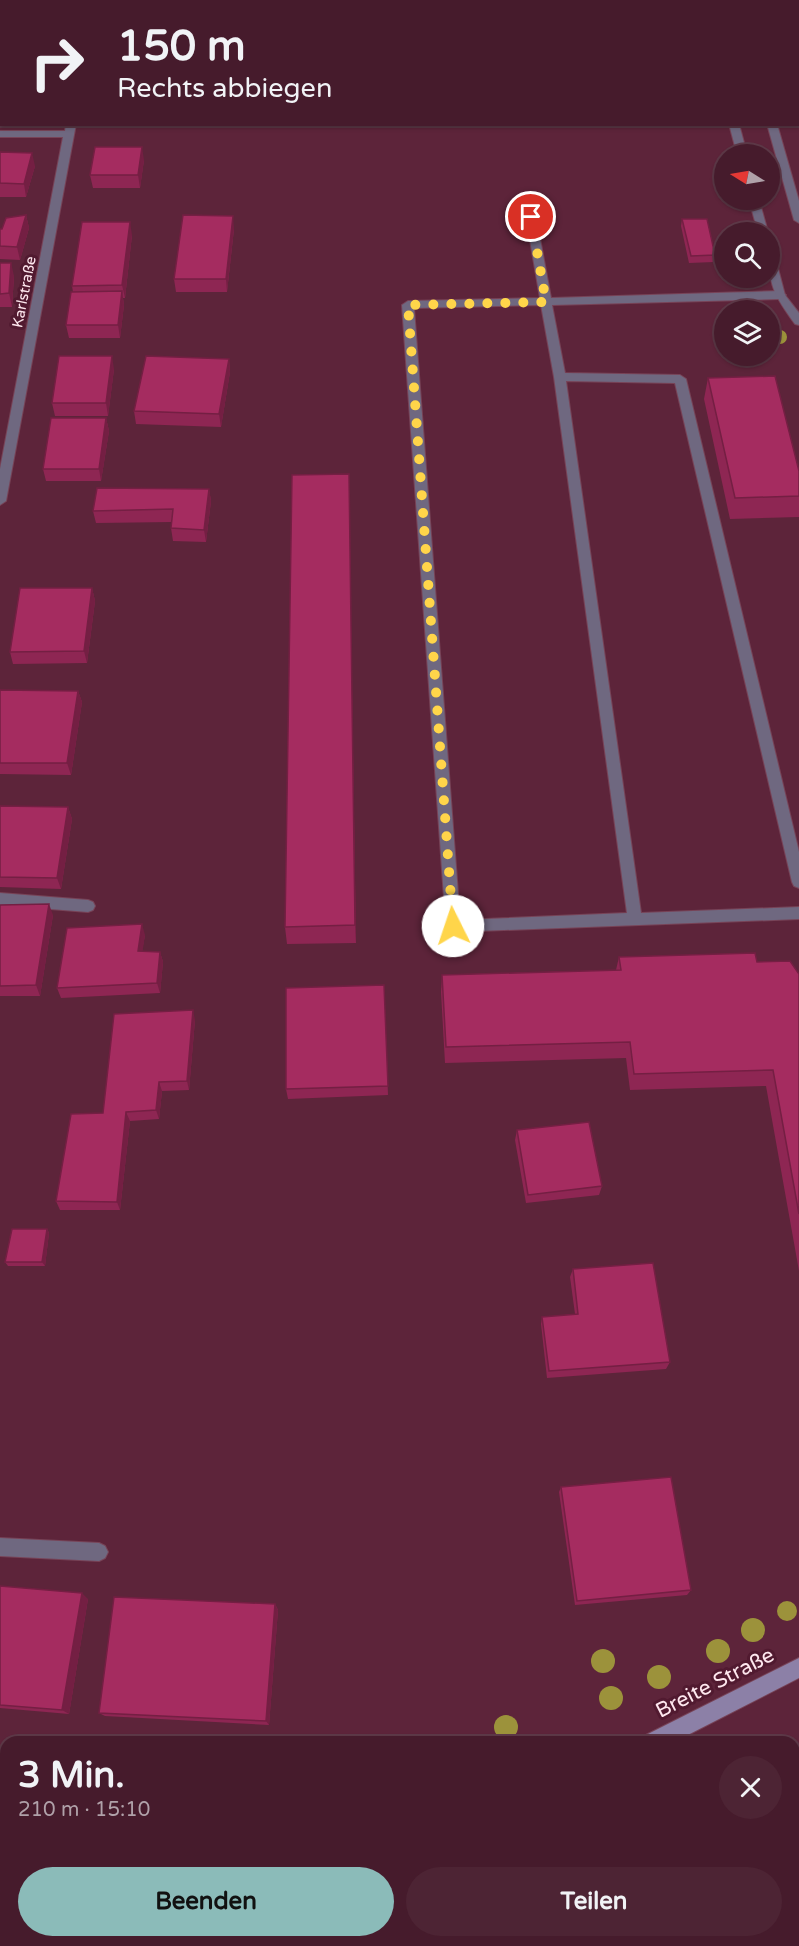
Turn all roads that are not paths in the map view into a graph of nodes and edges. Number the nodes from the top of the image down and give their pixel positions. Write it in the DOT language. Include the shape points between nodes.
graph roads {
  1 [pos="735,126"];
  2 [pos="773,126"];
  3 [pos="70,129"];
  4 [pos="0,134"];
  5 [pos="739,144"];
  6 [pos="531,217"];
  7 [pos="799,220"];
  8 [pos="778,288"];
  9 [pos="780,295"];
  10 [pos="546,302"];
  11 [pos="799,321"];
  12 [pos="560,377"];
  13 [pos="0,501"];
  14 [pos="799,882"];
  15 [pos="0,899"];
  16 [pos="88,906"];
  17 [pos="799,913"];
  18 [pos="634,919"];
  19 [pos="0,1547"];
  20 [pos="99,1552"];
  21 [pos="799,1668"];
  22 [pos="665,1736"];
  1 -- 5 [label="street"];
  2 -- 7 [label="street"];
  3 -- 4 [label="street"];
  3 -- 13 [label="street, Karlstraße"];
  6 -- 10 [label="street"];
  8 -- 9 [label="street"];
  9 -- 10 [label="street"];
  9 -- 11 [label="street"];
  10 -- 12 [label="street"];
  10 -- 18 [label="street" via="408,305 453,926"];
  12 -- 14 [label="street" via="680,379"];
  12 -- 18 [label="street"];
  15 -- 16 [label="street"];
  17 -- 18 [label="street"];
  19 -- 20 [label="street"];
  21 -- 22 [label="main road, Breite Straße"];
}
